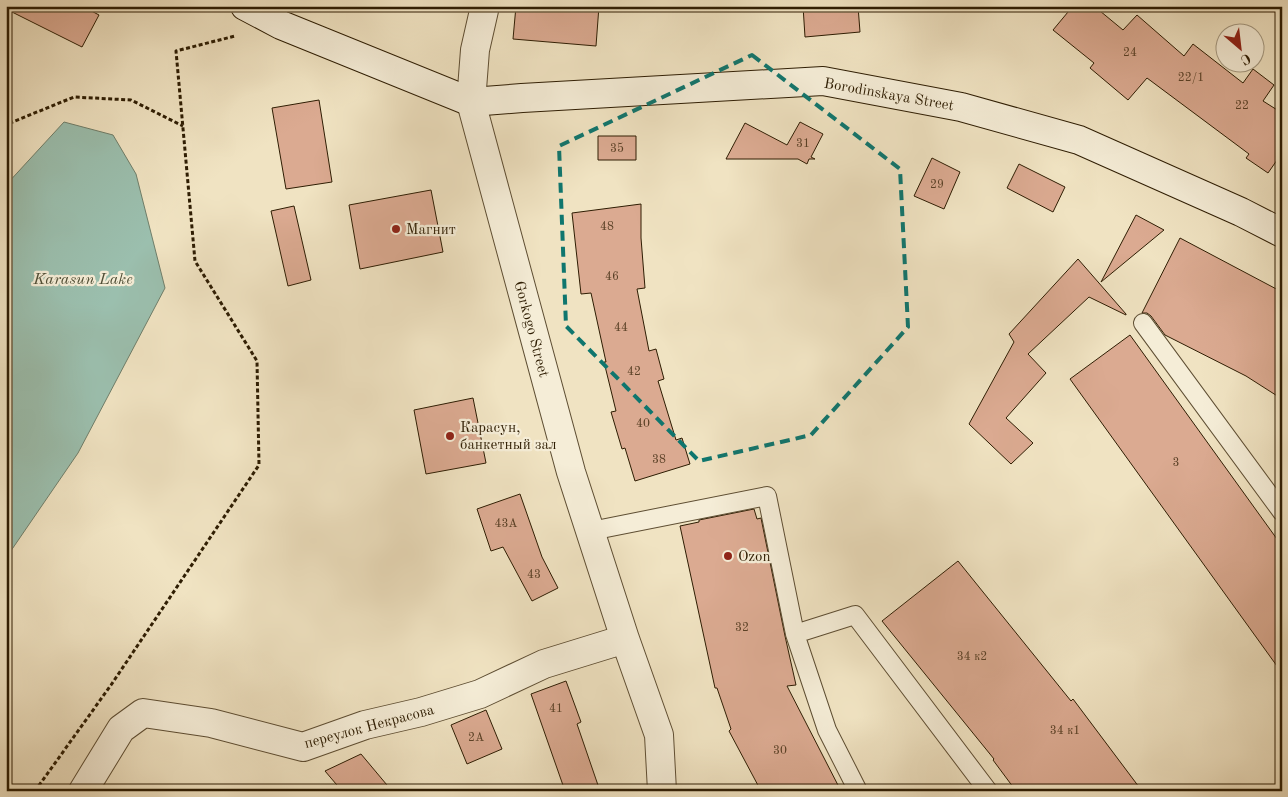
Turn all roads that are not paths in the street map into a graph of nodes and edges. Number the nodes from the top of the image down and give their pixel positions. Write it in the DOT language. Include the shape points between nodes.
graph roads {
  1 [pos="245,6"];
  2 [pos="485,6"];
  3 [pos="471,102"];
  4 [pos="1282,234"];
  5 [pos="1143,323"];
  6 [pos="1282,512"];
  7 [pos="591,531"];
  8 [pos="795,634"];
  9 [pos="625,639"];
  10 [pos="83,791"];
  11 [pos="662,791"];
  12 [pos="858,791"];
  13 [pos="988,791"];
  1 -- 3 [label="street" via="281,25"];
  2 -- 3 [label="street, Gorkogo Street" via="475,50"];
  3 -- 4 [label="street, Borodinskaya Street" via="823,81 961,107 1079,140 1241,212"];
  3 -- 7 [label="street, Gorkogo Street" via="571,472"];
  5 -- 6 [label="lane"];
  7 -- 8 [label="lane" via="767,496"];
  7 -- 9 [label="street, Gorkogo Street"];
  8 -- 12 [label="lane" via="827,730"];
  8 -- 13 [label="lane" via="855,616"];
  9 -- 10 [label="street, переулок Некрасова" via="544,664 480,694 303,747 211,723 143,713 121,729"];
  9 -- 11 [label="street, Gorkogo Street" via="659,735"];
}
